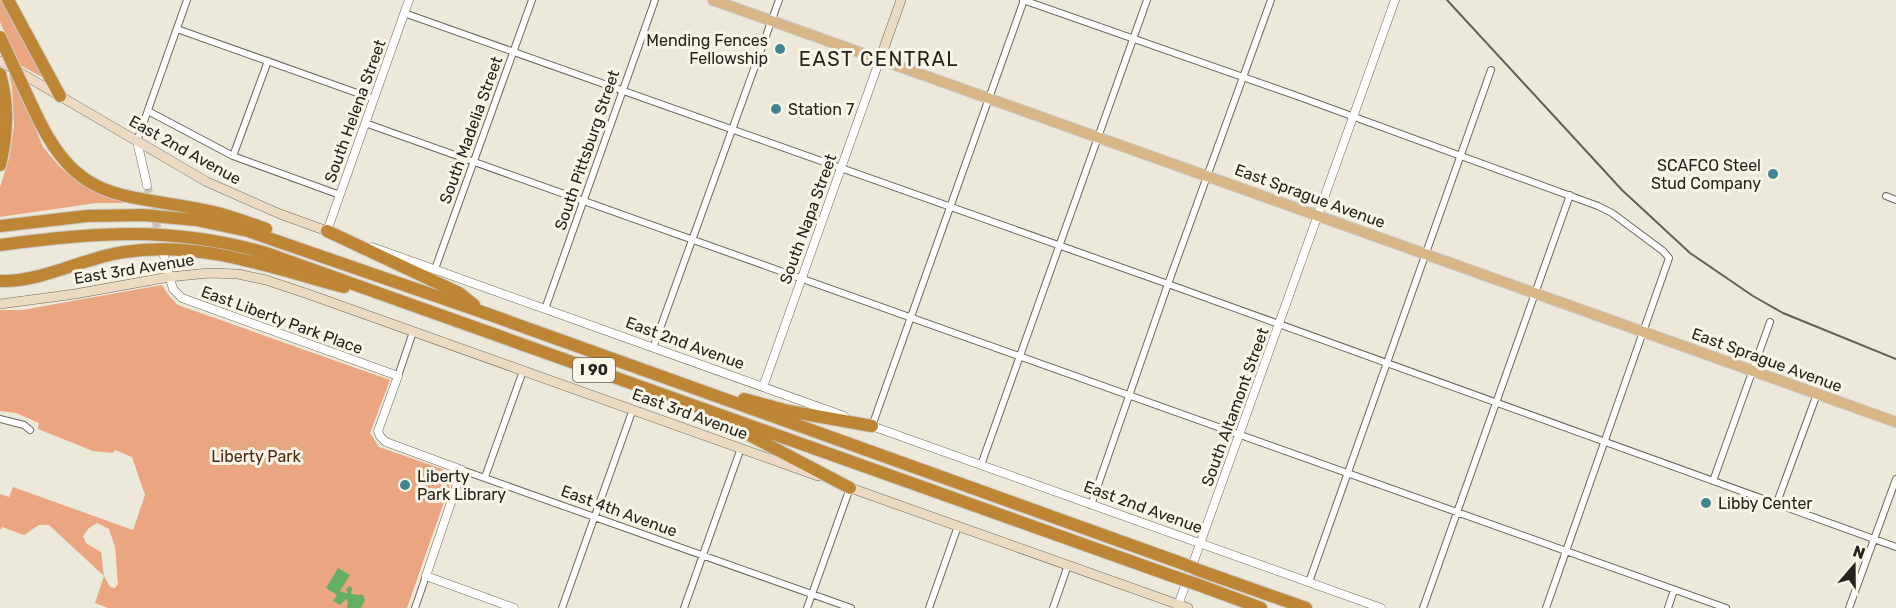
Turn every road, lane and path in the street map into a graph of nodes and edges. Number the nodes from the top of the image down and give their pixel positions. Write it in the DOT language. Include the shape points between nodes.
graph roads {
  1 [pos="8,0"];
  2 [pos="187,0"];
  3 [pos="532,0"];
  4 [pos="655,0"];
  5 [pos="713,0"];
  6 [pos="779,0"];
  7 [pos="901,0"];
  8 [pos="1024,0"];
  9 [pos="1147,0"];
  10 [pos="1271,0"];
  11 [pos="1395,0"];
  12 [pos="406,1"];
  13 [pos="404,13"];
  14 [pos="771,21"];
  15 [pos="177,29"];
  16 [pos="0,36"];
  17 [pos="1133,39"];
  18 [pos="513,52"];
  19 [pos="880,60"];
  20 [pos="0,61"];
  21 [pos="268,61"];
  22 [pos="1491,70"];
  23 [pos="0,74"];
  24 [pos="1243,77"];
  25 [pos="622,90"];
  26 [pos="60,96"];
  27 [pos="374,99"];
  28 [pos="990,99"];
  29 [pos="148,111"];
  30 [pos="1353,117"];
  31 [pos="365,123"];
  32 [pos="732,129"];
  33 [pos="1099,137"];
  34 [pos="137,141"];
  35 [pos="233,156"];
  36 [pos="1462,156"];
  37 [pos="474,162"];
  38 [pos="0,165"];
  39 [pos="841,168"];
  40 [pos="1207,176"];
  41 [pos="147,185"];
  42 [pos="340,195"];
  43 [pos="1570,195"];
  44 [pos="1886,196"];
  45 [pos="584,200"];
  46 [pos="1896,200"];
  47 [pos="951,207"];
  48 [pos="1318,215"];
  49 [pos="0,226"];
  50 [pos="327,231"];
  51 [pos="692,239"];
  52 [pos="0,245"];
  53 [pos="1060,247"];
  54 [pos="1427,254"];
  55 [pos="164,256"];
  56 [pos="335,260"];
  57 [pos="435,269"];
  58 [pos="169,277"];
  59 [pos="802,278"];
  60 [pos="0,281"];
  61 [pos="1168,284"];
  62 [pos="1536,293"];
  63 [pos="405,303"];
  64 [pos="0,304"];
  65 [pos="545,309"];
  66 [pos="485,313"];
  67 [pos="911,317"];
  68 [pos="1770,322"];
  69 [pos="1278,325"];
  70 [pos="413,332"];
  71 [pos="1644,332"];
  72 [pos="653,348"];
  73 [pos="1020,356"];
  74 [pos="1387,364"];
  75 [pos="523,371"];
  76 [pos="1753,371"];
  77 [pos="398,376"];
  78 [pos="763,387"];
  79 [pos="710,394"];
  80 [pos="1817,394"];
  81 [pos="1130,396"];
  82 [pos="1496,404"];
  83 [pos="695,407"];
  84 [pos="633,409"];
  85 [pos="0,419"];
  86 [pos="1896,422"];
  87 [pos="872,426"];
  88 [pos="30,430"];
  89 [pos="1239,435"];
  90 [pos="1605,443"];
  91 [pos="741,448"];
  92 [pos="981,465"];
  93 [pos="462,470"];
  94 [pos="1347,473"];
  95 [pos="485,477"];
  96 [pos="1896,479"];
  97 [pos="1713,481"];
  98 [pos="850,488"];
  99 [pos="1091,505"];
  100 [pos="1776,505"];
  101 [pos="1458,513"];
  102 [pos="594,517"];
  103 [pos="958,526"];
  104 [pos="1874,539"];
  105 [pos="1200,543"];
  106 [pos="1896,547"];
  107 [pos="1566,551"];
  108 [pos="702,555"];
  109 [pos="1068,566"];
  110 [pos="426,576"];
  111 [pos="1309,582"];
  112 [pos="1674,590"];
  113 [pos="812,594"];
  114 [pos="1181,607"];
  115 [pos="415,608"];
  116 [pos="514,608"];
  117 [pos="562,608"];
  118 [pos="684,608"];
  119 [pos="807,608"];
  120 [pos="851,608"];
  121 [pos="929,608"];
  122 [pos="1053,608"];
  123 [pos="1261,608"];
  124 [pos="1305,608"];
  125 [pos="1381,608"];
  126 [pos="1423,608"];
  127 [pos="1546,608"];
  128 [pos="1668,608"];
  129 [pos="1726,608"];
  130 [pos="1849,608"];
  1 -- 26 [label="highway"];
  2 -- 15 [label="street"];
  3 -- 18 [label="street, South Madelia Street"];
  4 -- 25 [label="street, South Pittsburg Street"];
  5 -- 14 [label="main road, East Sprague Avenue"];
  6 -- 14 [label="street"];
  7 -- 19 [label="main road"];
  8 -- 17 [label="street"];
  8 -- 28 [label="street"];
  9 -- 17 [label="street"];
  10 -- 24 [label="street"];
  11 -- 30 [label="street, South Altamont Street"];
  12 -- 13 [label="street, South Helena Street"];
  13 -- 18 [label="street"];
  13 -- 27 [label="street, South Helena Street"];
  14 -- 19 [label="main road, East Sprague Avenue"];
  14 -- 32 [label="street"];
  15 -- 21 [label="street"];
  15 -- 29 [label="street"];
  16 -- 56 [label="highway, bridge" via="57,153 76,173 97,187 122,196 235,218 304,242"];
  17 -- 24 [label="street"];
  17 -- 33 [label="street"];
  18 -- 25 [label="street"];
  18 -- 37 [label="street, South Madelia Street"];
  19 -- 28 [label="main road, East Sprague Avenue"];
  19 -- 39 [label="street, South Napa Street"];
  20 -- 26 [label="main road, East 2nd Avenue"];
  21 -- 27 [label="street"];
  21 -- 35 [label="street"];
  22 -- 36 [label="street"];
  23 -- 38 [label="highway" via="6,101"];
  24 -- 30 [label="street"];
  24 -- 40 [label="street"];
  25 -- 32 [label="street"];
  25 -- 45 [label="street, South Pittsburg Street"];
  26 -- 34 [label="main road, East 2nd Avenue"];
  27 -- 31 [label="street, South Helena Street"];
  28 -- 33 [label="main road, East Sprague Avenue"];
  28 -- 47 [label="street"];
  29 -- 34 [label="street"];
  29 -- 35 [label="street"];
  30 -- 36 [label="street"];
  30 -- 48 [label="street, South Altamont Street"];
  31 -- 37 [label="street"];
  31 -- 42 [label="street, South Helena Street"];
  32 -- 39 [label="street"];
  32 -- 51 [label="street"];
  33 -- 40 [label="main road, East Sprague Avenue"];
  33 -- 53 [label="street"];
  34 -- 41 [label="street"];
  34 -- 50 [label="main road, East 2nd Avenue" via="228,193"];
  35 -- 42 [label="street"];
  36 -- 43 [label="street"];
  36 -- 54 [label="street"];
  37 -- 45 [label="street"];
  37 -- 57 [label="street, South Madelia Street"];
  39 -- 47 [label="street"];
  39 -- 59 [label="street, South Napa Street"];
  40 -- 48 [label="main road, East Sprague Avenue"];
  40 -- 61 [label="street"];
  42 -- 50 [label="street, South Helena Street"];
  43 -- 62 [label="street"];
  43 -- 71 [label="street" via="1612,213 1670,258"];
  44 -- 46 [label="street"];
  45 -- 51 [label="street"];
  45 -- 65 [label="street, South Pittsburg Street"];
  47 -- 53 [label="street"];
  47 -- 67 [label="street"];
  48 -- 54 [label="main road, East Sprague Avenue"];
  48 -- 69 [label="street, South Altamont Street"];
  49 -- 56 [label="highway, I 90" via="87,216 161,216 231,227"];
  50 -- 57 [label="street, East 2nd Avenue"];
  50 -- 66 [label="highway" via="459,293"];
  51 -- 59 [label="street"];
  51 -- 72 [label="street"];
  52 -- 63 [label="highway, I 90" via="95,234 191,236 266,253"];
  53 -- 61 [label="street"];
  53 -- 73 [label="street"];
  54 -- 62 [label="main road, East Sprague Avenue"];
  54 -- 74 [label="street"];
  55 -- 58 [label="street"];
  56 -- 66 [label="highway, I 90"];
  57 -- 65 [label="street, East 2nd Avenue"];
  58 -- 64 [label="main road, East 3rd Avenue"];
  58 -- 70 [label="main road, East 3rd Avenue" via="238,274"];
  58 -- 77 [label="street, East Liberty Park Place" via="173,290 182,298"];
  59 -- 67 [label="street"];
  59 -- 78 [label="street, South Napa Street"];
  60 -- 63 [label="highway" via="31,278 108,255 165,249 238,258"];
  61 -- 69 [label="street"];
  61 -- 81 [label="street"];
  62 -- 71 [label="main road, East Sprague Avenue"];
  62 -- 82 [label="street"];
  63 -- 83 [label="highway, I 90"];
  65 -- 72 [label="street, East 2nd Avenue"];
  66 -- 79 [label="highway, I 90"];
  67 -- 73 [label="street"];
  67 -- 87 [label="street"];
  68 -- 76 [label="street"];
  69 -- 74 [label="street"];
  69 -- 89 [label="street, South Altamont Street"];
  70 -- 75 [label="main road, East 3rd Avenue"];
  70 -- 77 [label="street"];
  71 -- 76 [label="main road, East Sprague Avenue"];
  71 -- 90 [label="street"];
  72 -- 78 [label="street, East 2nd Avenue"];
  73 -- 81 [label="street"];
  73 -- 92 [label="street"];
  74 -- 82 [label="street"];
  74 -- 94 [label="street"];
  75 -- 84 [label="main road, East 3rd Avenue"];
  75 -- 95 [label="street"];
  76 -- 80 [label="main road, East Sprague Avenue"];
  76 -- 97 [label="street"];
  77 -- 93 [label="street, East 4th Avenue" via="378,431 380,436 386,442"];
  78 -- 87 [label="street, East 2nd Avenue"];
  79 -- 87 [label="highway"];
  79 -- 124 [label="highway, I 90, bridge"];
  80 -- 86 [label="main road, East Sprague Avenue"];
  80 -- 100 [label="street"];
  81 -- 89 [label="street"];
  81 -- 99 [label="street"];
  82 -- 90 [label="street"];
  82 -- 101 [label="street"];
  83 -- 98 [label="highway"];
  83 -- 123 [label="highway, I 90, bridge"];
  84 -- 91 [label="main road, East 3rd Avenue"];
  84 -- 102 [label="street"];
  85 -- 88 [label="street"];
  87 -- 92 [label="street, East 2nd Avenue"];
  89 -- 94 [label="street"];
  89 -- 105 [label="street, South Altamont Street"];
  90 -- 97 [label="street"];
  90 -- 107 [label="street"];
  91 -- 98 [label="main road, East 3rd Avenue"];
  91 -- 108 [label="street"];
  92 -- 99 [label="street, East 2nd Avenue"];
  93 -- 95 [label="street, East 4th Avenue"];
  93 -- 110 [label="street"];
  94 -- 101 [label="street"];
  94 -- 111 [label="street"];
  95 -- 102 [label="street, East 4th Avenue"];
  96 -- 104 [label="street"];
  97 -- 100 [label="street"];
  98 -- 103 [label="main road, East 3rd Avenue"];
  98 -- 113 [label="street"];
  99 -- 105 [label="street, East 2nd Avenue"];
  100 -- 104 [label="street"];
  101 -- 107 [label="street"];
  101 -- 126 [label="street"];
  102 -- 108 [label="street, East 4th Avenue"];
  102 -- 117 [label="street"];
  103 -- 109 [label="main road, East 3rd Avenue"];
  103 -- 121 [label="street"];
  104 -- 106 [label="street"];
  104 -- 130 [label="street"];
  105 -- 111 [label="street, East 2nd Avenue"];
  105 -- 114 [label="street, South Altamont Street"];
  107 -- 112 [label="street"];
  107 -- 127 [label="street"];
  108 -- 113 [label="street, East 4th Avenue"];
  108 -- 118 [label="street"];
  109 -- 114 [label="main road, East 3rd Avenue"];
  109 -- 122 [label="street"];
  110 -- 115 [label="street"];
  110 -- 116 [label="street"];
  111 -- 125 [label="street, East 2nd Avenue"];
  112 -- 128 [label="street"];
  112 -- 129 [label="street"];
  113 -- 119 [label="street"];
  113 -- 120 [label="street, East 4th Avenue"];
}
